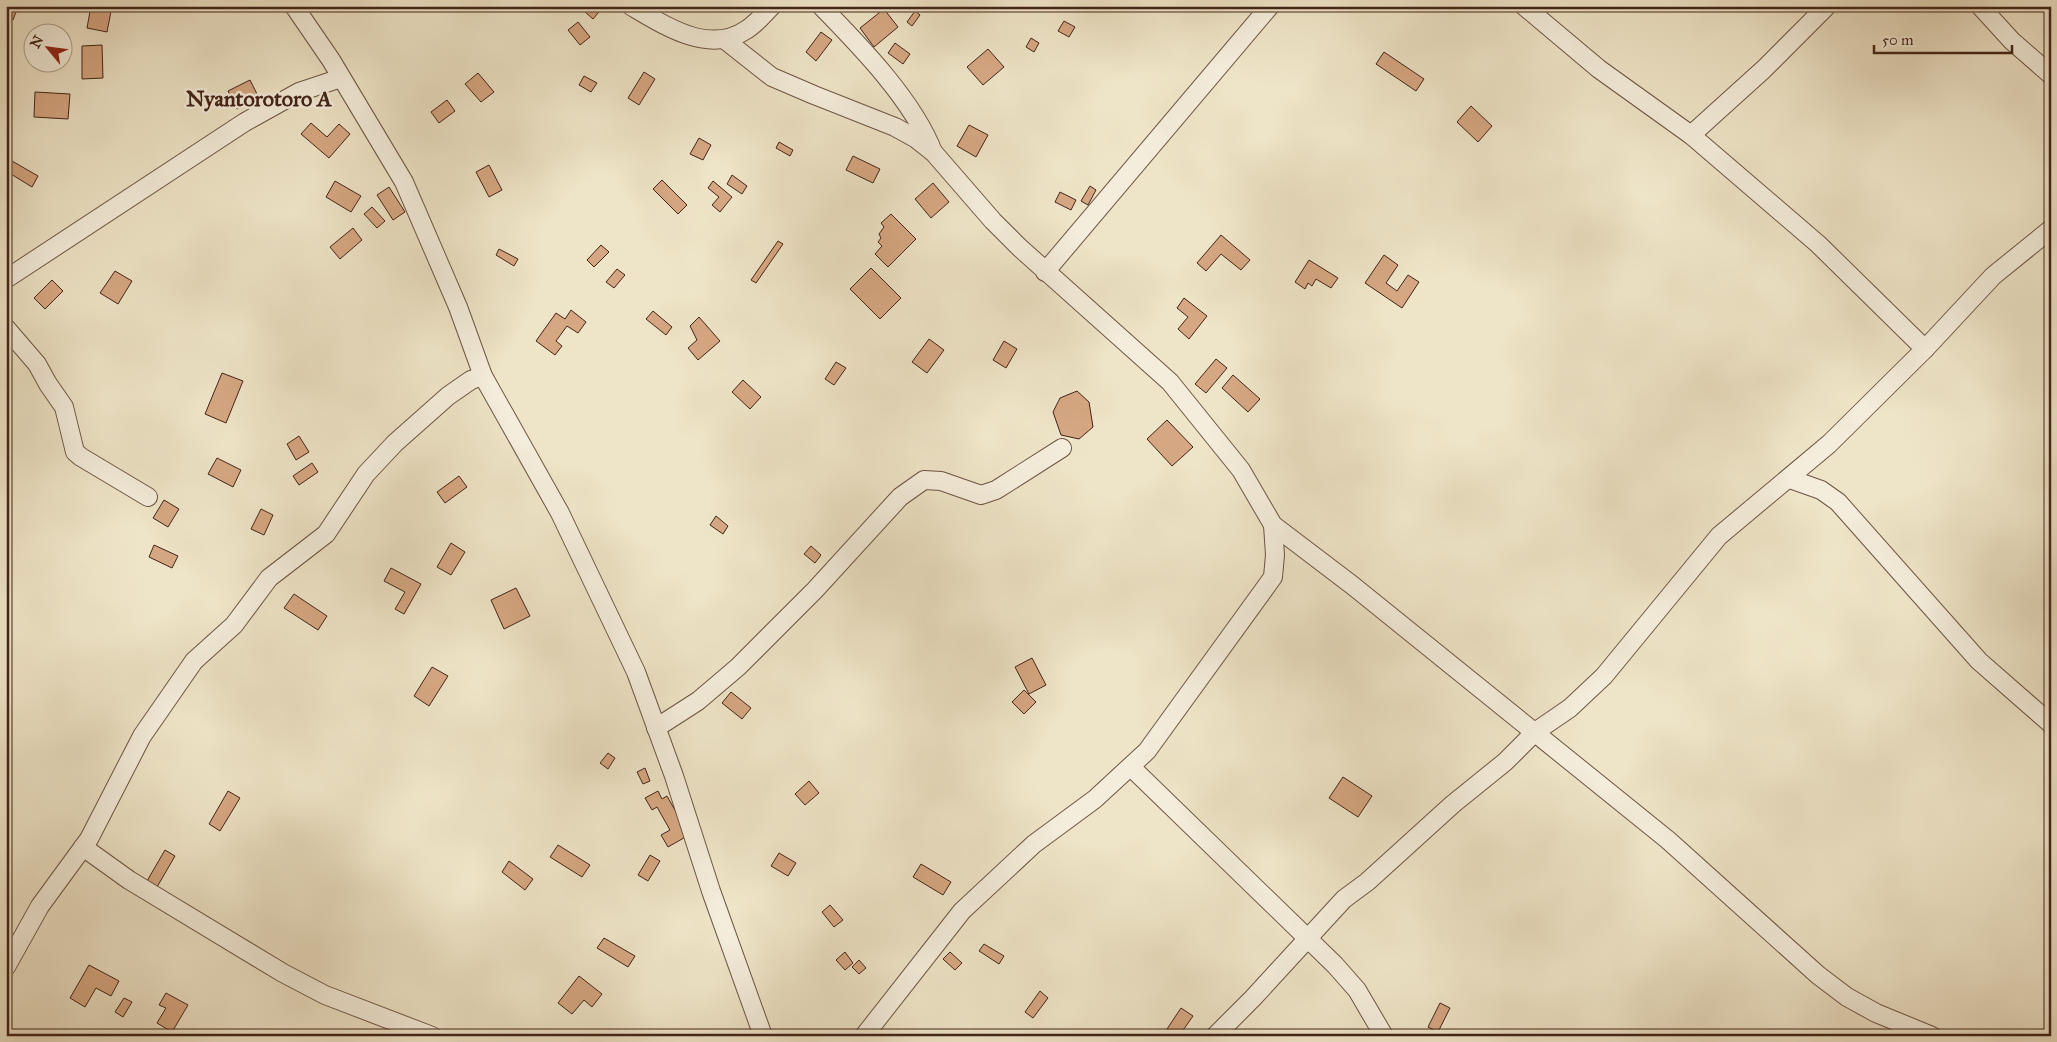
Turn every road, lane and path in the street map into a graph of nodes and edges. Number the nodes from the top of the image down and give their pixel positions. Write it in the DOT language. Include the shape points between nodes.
graph roads {
  1 [pos="294,6"];
  2 [pos="631,6"];
  3 [pos="772,6"];
  4 [pos="822,6"];
  5 [pos="1270,6"];
  6 [pos="1524,6"];
  7 [pos="1827,6"];
  8 [pos="1980,6"];
  9 [pos="725,40"];
  10 [pos="2051,75"];
  11 [pos="341,78"];
  12 [pos="1691,134"];
  13 [pos="934,154"];
  14 [pos="2051,230"];
  15 [pos="1045,272"];
  16 [pos="6,279"];
  17 [pos="6,328"];
  18 [pos="1924,349"];
  19 [pos="484,376"];
  20 [pos="1062,448"];
  21 [pos="1790,479"];
  22 [pos="148,497"];
  23 [pos="1273,525"];
  24 [pos="2051,724"];
  25 [pos="656,728"];
  26 [pos="1535,732"];
  27 [pos="1131,767"];
  28 [pos="84,847"];
  29 [pos="1308,940"];
  30 [pos="6,966"];
  31 [pos="432,1036"];
  32 [pos="763,1036"];
  33 [pos="864,1036"];
  34 [pos="1215,1036"];
  35 [pos="1384,1036"];
  36 [pos="1932,1036"];
  1 -- 11 [label="street"];
  2 -- 9 [label="street" via="686,34 706,40"];
  3 -- 9 [label="street" via="747,30"];
  4 -- 13 [label="street" via="887,78 926,132"];
  5 -- 15 [label="street"];
  6 -- 12 [label="street" via="1599,69"];
  7 -- 12 [label="street" via="1764,69"];
  8 -- 10 [label="street" via="2012,41"];
  9 -- 13 [label="street" via="772,77 895,127"];
  11 -- 16 [label="street" via="299,92 245,122"];
  11 -- 19 [label="street" via="404,182"];
  12 -- 18 [label="street" via="1818,244"];
  13 -- 15 [label="street" via="993,222"];
  14 -- 18 [label="street" via="1993,276"];
  15 -- 23 [label="street" via="1170,382 1241,470"];
  17 -- 22 [label="street" via="37,364 64,407 75,452"];
  18 -- 21 [label="street"];
  19 -- 25 [label="street" via="560,513 636,672"];
  19 -- 28 [label="street" via="471,380 448,396 395,443 366,474 326,534 269,578 234,625 194,661 142,736"];
  20 -- 25 [label="street" via="996,490 981,495 941,480 924,480 900,497 815,590 738,667 698,701"];
  21 -- 24 [label="street" via="1821,490 1838,502 1979,661"];
  21 -- 26 [label="street" via="1719,536 1604,676 1570,708"];
  23 -- 26 [label="street"];
  23 -- 27 [label="street" via="1273,577 1163,731"];
  25 -- 32 [label="street"];
  26 -- 29 [label="street" via="1344,899"];
  26 -- 36 [label="street" via="1668,840 1818,975 1876,1013"];
  27 -- 29 [label="street"];
  27 -- 33 [label="street" via="1095,799 1034,844 962,911"];
  28 -- 30 [label="street" via="40,906"];
  28 -- 31 [label="street" via="129,880 283,973 325,994"];
  29 -- 34 [label="street"];
  29 -- 35 [label="street" via="1358,990"];
}
